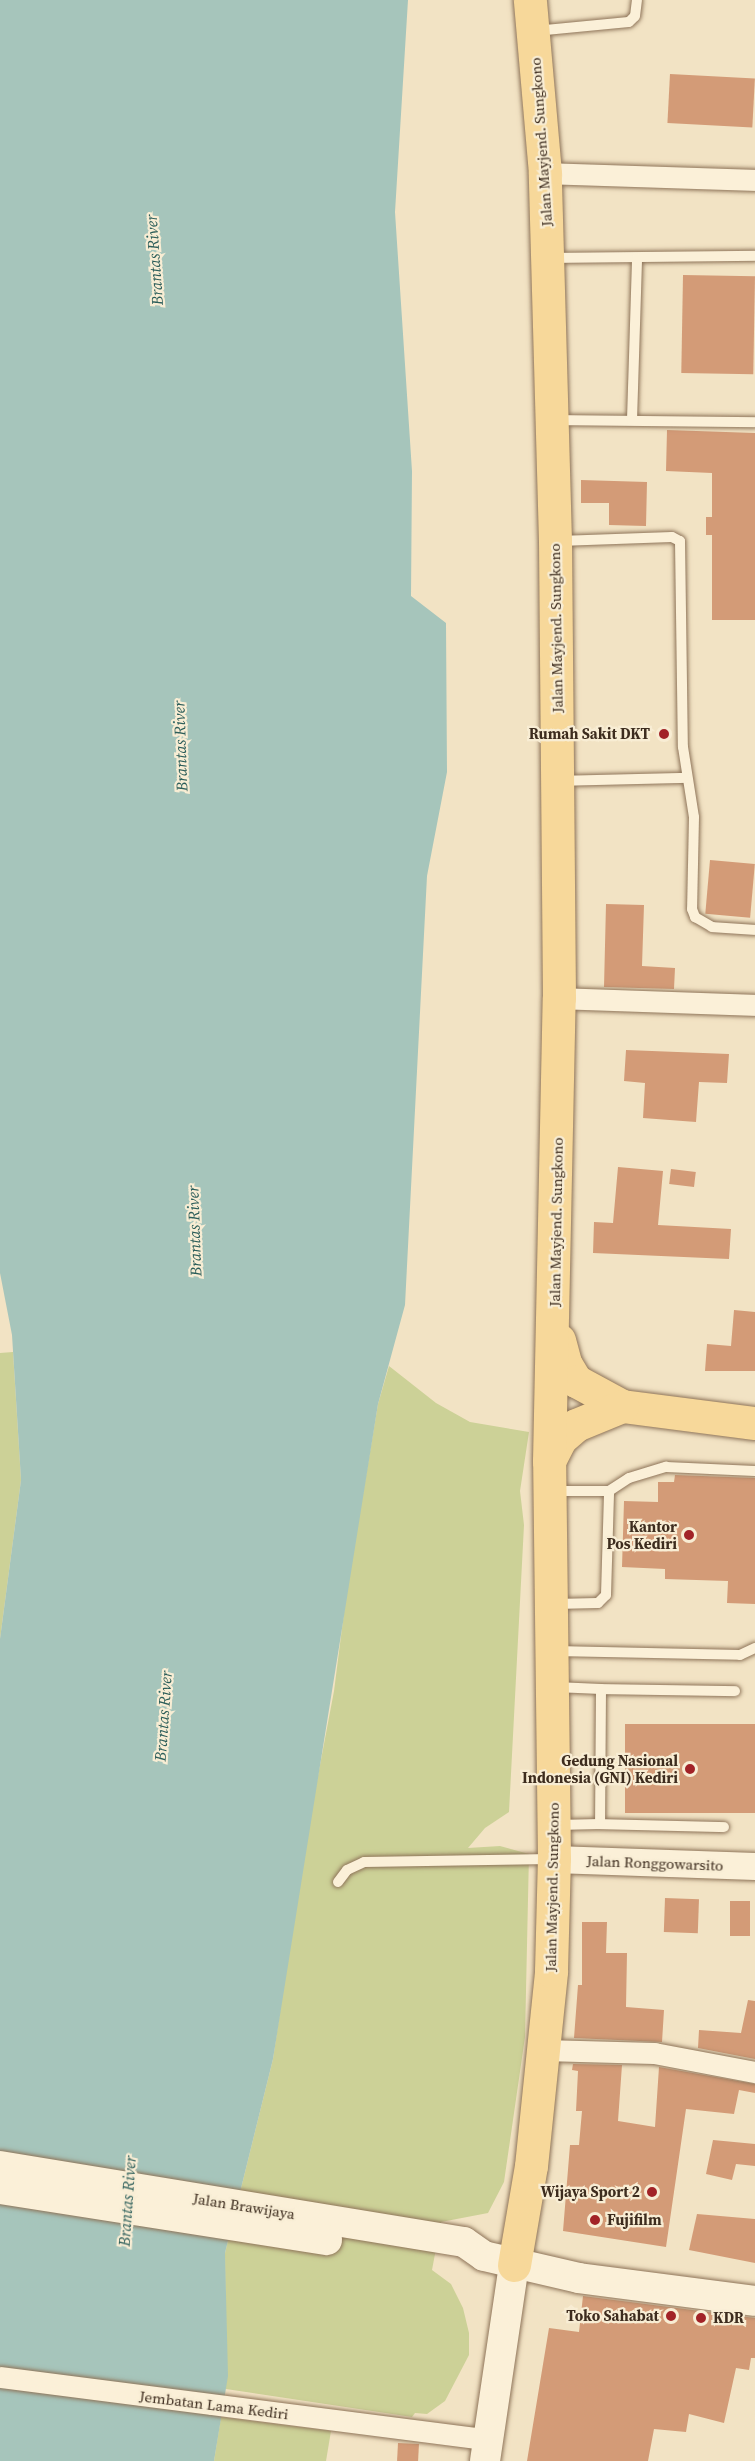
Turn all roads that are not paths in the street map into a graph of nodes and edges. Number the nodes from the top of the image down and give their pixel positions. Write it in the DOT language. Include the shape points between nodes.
graph roads {
  1 [pos="637,0"];
  2 [pos="531,16"];
  3 [pos="545,173"];
  4 [pos="755,180"];
  5 [pos="755,256"];
  6 [pos="549,258"];
  7 [pos="638,258"];
  8 [pos="552,420"];
  9 [pos="633,420"];
  10 [pos="755,422"];
  11 [pos="555,541"];
  12 [pos="685,778"];
  13 [pos="558,782"];
  14 [pos="755,930"];
  15 [pos="559,998"];
  16 [pos="755,1005"];
  17 [pos="555,1325"];
  18 [pos="622,1407"];
  19 [pos="755,1423"];
  20 [pos="755,1470"];
  21 [pos="549,1476"];
  22 [pos="609,1491"];
  23 [pos="551,1604"];
  24 [pos="755,1648"];
  25 [pos="552,1651"];
  26 [pos="552,1687"];
  27 [pos="601,1689"];
  28 [pos="735,1691"];
  29 [pos="600,1824"];
  30 [pos="554,1825"];
  31 [pos="724,1827"];
  32 [pos="555,1859"];
  33 [pos="755,1866"];
  34 [pos="338,1882"];
  35 [pos="543,2050"];
  36 [pos="755,2072"];
  37 [pos="0,2166"];
  38 [pos="0,2189"];
  39 [pos="436,2248"];
  40 [pos="499,2261"];
  41 [pos="755,2301"];
  42 [pos="0,2378"];
  43 [pos="485,2450"];
  1 -- 2 [label="lane" via="638,11 630,22"];
  2 -- 3 [label="main road, Jalan Mayjend. Sungkono"];
  3 -- 4 [label="street"];
  3 -- 6 [label="main road, Jalan Mayjend. Sungkono"];
  5 -- 7 [label="lane"];
  6 -- 7 [label="lane"];
  6 -- 8 [label="main road, Jalan Mayjend. Sungkono"];
  7 -- 9 [label="lane"];
  8 -- 9 [label="lane"];
  8 -- 11 [label="main road, Jalan Mayjend. Sungkono"];
  9 -- 10 [label="lane"];
  11 -- 12 [label="lane" via="672,537 680,541"];
  11 -- 13 [label="main road, Jalan Mayjend. Sungkono"];
  12 -- 13 [label="lane"];
  12 -- 14 [label="lane" via="694,817 694,917 712,927"];
  13 -- 15 [label="main road, Jalan Mayjend. Sungkono"];
  15 -- 16 [label="street"];
  15 -- 17 [label="main road, Jalan Mayjend. Sungkono"];
  17 -- 18 [label="main road" via="565,1363 576,1381"];
  17 -- 21 [label="main road, Jalan Mayjend. Sungkono"];
  18 -- 19 [label="main road"];
  18 -- 21 [label="main road" via="576,1425 560,1439"];
  20 -- 22 [label="lane" via="666,1467 630,1478"];
  21 -- 22 [label="lane"];
  21 -- 23 [label="main road, Jalan Mayjend. Sungkono"];
  22 -- 23 [label="lane" via="606,1595 598,1602"];
  23 -- 25 [label="main road, Jalan Mayjend. Sungkono"];
  24 -- 25 [label="lane" via="740,1655"];
  25 -- 26 [label="main road, Jalan Mayjend. Sungkono"];
  26 -- 27 [label="lane"];
  26 -- 30 [label="main road, Jalan Mayjend. Sungkono"];
  27 -- 28 [label="lane"];
  27 -- 29 [label="lane"];
  29 -- 30 [label="lane"];
  29 -- 31 [label="lane"];
  30 -- 32 [label="main road, Jalan Mayjend. Sungkono"];
  32 -- 33 [label="street, Jalan Ronggowarsito"];
  32 -- 34 [label="lane" via="364,1862 347,1870"];
  32 -- 35 [label="main road, Jalan Mayjend. Sungkono" via="552,1971"];
  35 -- 36 [label="street" via="654,2054"];
  35 -- 40 [label="main road, Jalan Mayjend. Sungkono" via="531,2166"];
  37 -- 39 [label="main road, Jalan Brawijaya"];
  38 -- 39 [label="main road, Jalan Brawijaya"];
  39 -- 40 [label="main road, Jalan Brawijaya" via="464,2242"];
  40 -- 41 [label="main road, Jalan Brawijaya"];
  40 -- 43 [label="main road, Jalan Mayjend. Sungkono"];
  42 -- 43 [label="street, Jembatan Lama Kediri" via="427,2432"];
}
